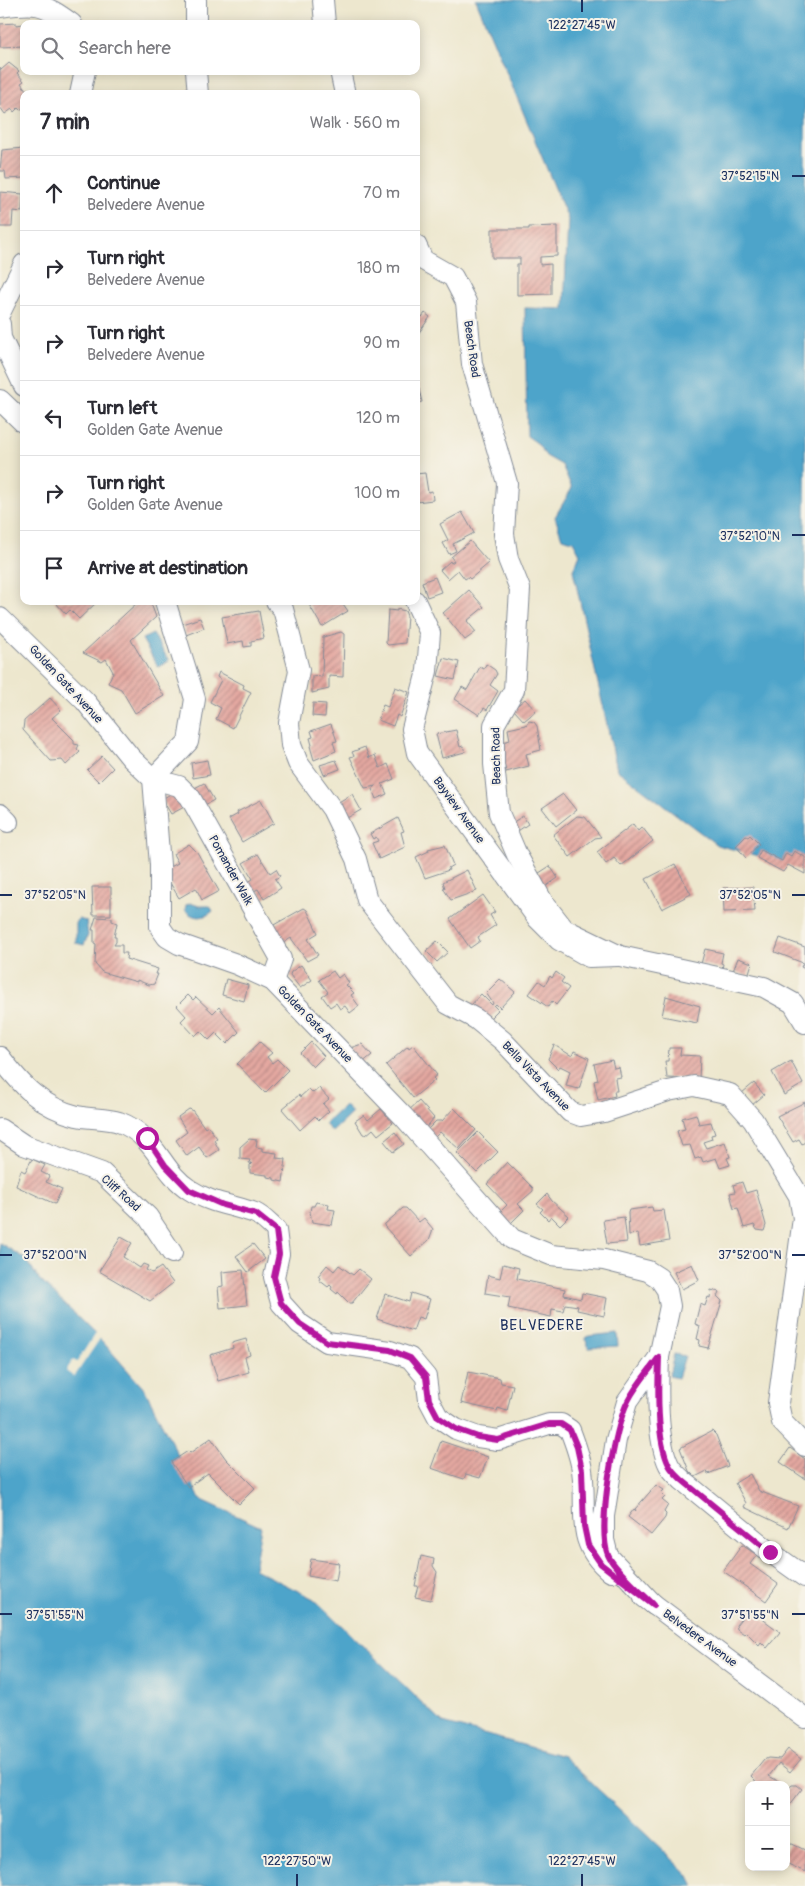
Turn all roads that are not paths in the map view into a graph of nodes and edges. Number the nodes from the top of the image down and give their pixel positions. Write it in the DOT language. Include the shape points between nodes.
graph roads {
  1 [pos="196,0"];
  2 [pos="323,0"];
  3 [pos="0,7"];
  4 [pos="67,20"];
  5 [pos="196,20"];
  6 [pos="325,20"];
  7 [pos="84,75"];
  8 [pos="86,75"];
  9 [pos="196,75"];
  10 [pos="341,75"];
  11 [pos="81,90"];
  12 [pos="90,90"];
  13 [pos="198,90"];
  14 [pos="344,90"];
  15 [pos="420,254"];
  16 [pos="20,272"];
  17 [pos="0,313"];
  18 [pos="0,324"];
  19 [pos="20,378"];
  20 [pos="0,400"];
  21 [pos="20,419"];
  22 [pos="166,605"];
  23 [pos="280,605"];
  24 [pos="417,605"];
  25 [pos="0,618"];
  26 [pos="153,780"];
  27 [pos="620,956"];
  28 [pos="273,981"];
  29 [pos="805,1023"];
  30 [pos="0,1057"];
  31 [pos="0,1129"];
  32 [pos="172,1253"];
  33 [pos="659,1357"];
  34 [pos="805,1446"];
  35 [pos="805,1577"];
  36 [pos="654,1605"];
  37 [pos="805,1718"];
  1 -- 5 [label="street"];
  2 -- 6 [label="street"];
  3 -- 4 [label="street" via="32,3 51,8"];
  7 -- 11 [label="street"];
  8 -- 12 [label="street"];
  9 -- 13 [label="street"];
  10 -- 14 [label="street"];
  15 -- 27 [label="street, Beach Road" via="423,260 453,277 466,302 472,364 507,483 504,534 508,559 520,589 514,690 494,725 494,764 500,813 516,855 543,902 564,929"];
  16 -- 17 [label="street"];
  18 -- 19 [label="street" via="1,338"];
  20 -- 21 [label="street"];
  22 -- 26 [label="street" via="195,699 188,742"];
  23 -- 34 [label="street, Bella Vista Avenue" via="299,670 289,723 291,745 298,763 332,809 356,859 367,900 448,1004 476,1019 503,1040 570,1112 581,1116 604,1112 668,1090 694,1086 730,1094 753,1120 799,1196 803,1218 778,1403 782,1422"];
  24 -- 27 [label="street, Bayview Avenue" via="430,633 427,672 412,729 417,753 538,919 559,940 589,957"];
  25 -- 26 [label="street, Golden Gate Avenue" via="85,701"];
  26 -- 28 [label="street, Pomander Walk" via="179,786 190,797 281,959"];
  26 -- 28 [label="street, Golden Gate Avenue" via="160,866 160,927 167,938 179,944"];
  27 -- 29 [label="street, Beach Road" via="764,987 793,1003"];
  28 -- 33 [label="street, Golden Gate Avenue" via="403,1116 512,1239 551,1255 604,1260 648,1271 659,1278 667,1290 670,1306"];
  30 -- 36 [label="street, Belvedere Avenue" via="17,1079 43,1103 76,1115 119,1122 147,1138 165,1165 189,1190 223,1205 256,1214 269,1224 276,1230 279,1254 274,1277 281,1303 300,1324 327,1342 390,1350 410,1358 426,1377 429,1400 438,1417 456,1429 498,1440 549,1424 561,1424 570,1430 582,1470 588,1545 601,1564"];
  31 -- 32 [label="street, Cliff Road" via="24,1145 102,1173 148,1217"];
  33 -- 35 [label="street, Golden Gate Avenue" via="657,1396 662,1445 670,1466 697,1492"];
  33 -- 36 [label="street, Golden Gate Avenue" via="627,1402 616,1440 604,1516 608,1556"];
  36 -- 37 [label="street, Belvedere Avenue"];
}
